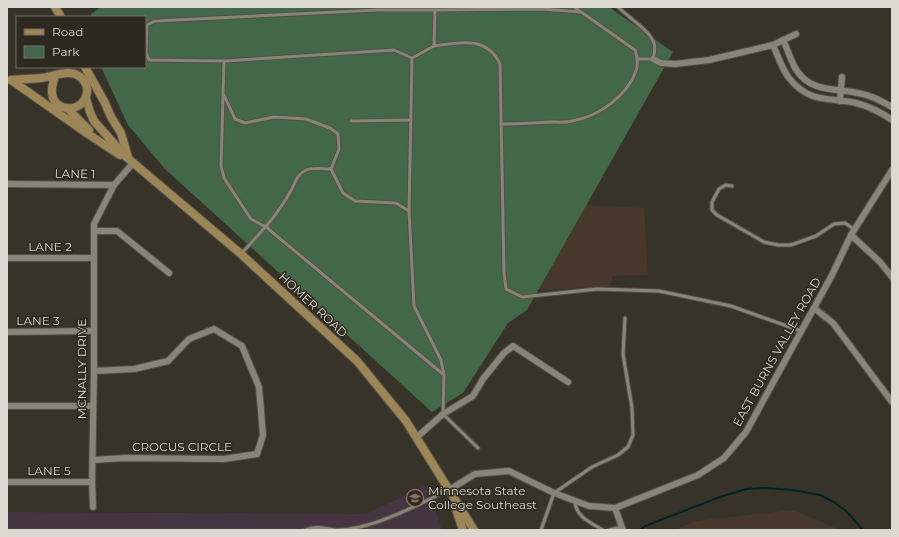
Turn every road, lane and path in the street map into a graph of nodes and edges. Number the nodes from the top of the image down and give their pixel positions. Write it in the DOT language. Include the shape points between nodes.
graph roads {
  1 [pos="55,7"];
  2 [pos="574,7"];
  3 [pos="618,7"];
  4 [pos="435,10"];
  5 [pos="581,12"];
  6 [pos="60,16"];
  7 [pos="796,34"];
  8 [pos="783,40"];
  9 [pos="773,45"];
  10 [pos="434,46"];
  11 [pos="412,58"];
  12 [pos="638,59"];
  13 [pos="653,60"];
  14 [pos="224,61"];
  15 [pos="80,68"];
  16 [pos="86,68"];
  17 [pos="58,72"];
  18 [pos="842,77"];
  19 [pos="9,79"];
  20 [pos="83,80"];
  21 [pos="841,91"];
  22 [pos="223,93"];
  23 [pos="86,98"];
  24 [pos="840,101"];
  25 [pos="57,104"];
  26 [pos="892,107"];
  27 [pos="66,108"];
  28 [pos="411,120"];
  29 [pos="892,120"];
  30 [pos="351,121"];
  31 [pos="501,124"];
  32 [pos="107,145"];
  33 [pos="131,161"];
  34 [pos="331,169"];
  35 [pos="892,170"];
  36 [pos="7,184"];
  37 [pos="114,185"];
  38 [pos="732,186"];
  39 [pos="409,211"];
  40 [pos="266,227"];
  41 [pos="94,231"];
  42 [pos="853,233"];
  43 [pos="241,254"];
  44 [pos="7,258"];
  45 [pos="93,258"];
  46 [pos="169,273"];
  47 [pos="892,278"];
  48 [pos="814,308"];
  49 [pos="625,318"];
  50 [pos="93,331"];
  51 [pos="801,331"];
  52 [pos="7,332"];
  53 [pos="94,371"];
  54 [pos="444,375"];
  55 [pos="568,382"];
  56 [pos="892,402"];
  57 [pos="7,406"];
  58 [pos="92,406"];
  59 [pos="444,414"];
  60 [pos="416,438"];
  61 [pos="478,448"];
  62 [pos="93,460"];
  63 [pos="7,482"];
  64 [pos="92,482"];
  65 [pos="449,490"];
  66 [pos="554,493"];
  67 [pos="575,501"];
  68 [pos="93,507"];
  69 [pos="615,508"];
  70 [pos="623,528"];
  71 [pos="306,530"];
  72 [pos="335,530"];
  73 [pos="463,530"];
  74 [pos="474,530"];
  75 [pos="541,530"];
  76 [pos="603,530"];
  77 [pos="609,530"];
  1 -- 6 [label="street"];
  2 -- 5 [label="lane"];
  3 -- 13 [label="lane" via="648,33 655,48"];
  4 -- 5 [label="lane" via="542,9"];
  4 -- 10 [label="lane"];
  4 -- 14 [label="lane" via="378,10 155,20 147,25 146,52 150,60"];
  5 -- 12 [label="lane" via="635,50"];
  7 -- 8 [label="street"];
  8 -- 9 [label="street"];
  8 -- 21 [label="street" via="801,76 818,87"];
  9 -- 13 [label="street" via="687,64 668,64"];
  9 -- 24 [label="street" via="788,77 799,88 810,96"];
  10 -- 11 [label="lane"];
  10 -- 31 [label="lane" via="474,43 486,46 496,54 500,64"];
  11 -- 14 [label="lane" via="389,50"];
  11 -- 28 [label="lane"];
  12 -- 13 [label="lane"];
  12 -- 31 [label="lane" via="637,70 619,98 586,118 571,122"];
  14 -- 22 [label="lane"];
  15 -- 20 [label="street, HOMER ROAD"];
  16 -- 33 [label="street" via="121,133"];
  17 -- 19 [label="street" via="41,78"];
  17 -- 20 [label="street" via="74,73"];
  17 -- 25 [label="street" via="51,89"];
  18 -- 21 [label="street"];
  19 -- 25 [label="street, HOMER ROAD"];
  19 -- 32 [label="street, HOMER ROAD"];
  20 -- 23 [label="street, HOMER ROAD" via="87,88"];
  21 -- 24 [label="street"];
  21 -- 26 [label="street" via="867,95"];
  22 -- 34 [label="lane" via="235,119 245,123 274,117 306,120 330,128 338,134 339,149"];
  22 -- 40 [label="lane" via="221,172 251,219"];
  23 -- 27 [label="street" via="78,106"];
  23 -- 33 [label="street, HOMER ROAD" via="94,121"];
  24 -- 29 [label="street" via="857,103"];
  25 -- 27 [label="street, HOMER ROAD"];
  27 -- 32 [label="street, HOMER ROAD"];
  28 -- 30 [label="lane"];
  28 -- 39 [label="lane"];
  31 -- 51 [label="lane" via="506,289 522,297 597,289 659,291 731,306"];
  32 -- 33 [label="street, HOMER ROAD"];
  33 -- 37 [label="street"];
  33 -- 43 [label="street, HOMER ROAD"];
  34 -- 39 [label="lane" via="343,193 355,201 396,203"];
  34 -- 40 [label="lane" via="307,170 298,175 289,194"];
  35 -- 42 [label="street, EAST BURNS VALLEY ROAD"];
  36 -- 37 [label="street, LANE 1"];
  37 -- 41 [label="street, MCNALLY DRIVE" via="94,224"];
  38 -- 42 [label="lane" via="726,185 719,189 712,202 712,210 764,242 790,245 816,236 834,224 844,223"];
  39 -- 54 [label="lane" via="414,306 441,360"];
  40 -- 43 [label="lane"];
  40 -- 54 [label="lane"];
  41 -- 45 [label="street, MCNALLY DRIVE"];
  41 -- 46 [label="street" via="117,230"];
  42 -- 47 [label="street"];
  42 -- 48 [label="street, EAST BURNS VALLEY ROAD"];
  43 -- 60 [label="street, HOMER ROAD" via="357,361 406,421"];
  44 -- 45 [label="street, LANE 2"];
  45 -- 50 [label="street, MCNALLY DRIVE"];
  48 -- 51 [label="street, EAST BURNS VALLEY ROAD"];
  48 -- 56 [label="street" via="833,323"];
  49 -- 66 [label="lane" via="623,354 632,408 632,435 628,447 618,455 592,467"];
  50 -- 52 [label="street, LANE 3"];
  50 -- 53 [label="street, MCNALLY DRIVE"];
  51 -- 69 [label="street, EAST BURNS VALLEY ROAD" via="746,432 724,458 698,475"];
  53 -- 58 [label="street, MCNALLY DRIVE"];
  53 -- 62 [label="street, CROCUS CIRCLE" via="134,369 168,361 189,339 214,329 242,346 259,387 263,435 257,454 224,459"];
  54 -- 59 [label="lane"];
  55 -- 59 [label="street" via="513,346 483,378 472,396"];
  57 -- 58 [label="street"];
  58 -- 62 [label="street, MCNALLY DRIVE"];
  59 -- 60 [label="street"];
  59 -- 61 [label="lane"];
  60 -- 65 [label="street, HOMER ROAD"];
  62 -- 64 [label="street, MCNALLY DRIVE"];
  63 -- 64 [label="street, LANE 5"];
  64 -- 68 [label="street, MCNALLY DRIVE"];
  65 -- 66 [label="street" via="475,474 509,472"];
  65 -- 72 [label="lane" via="398,514 362,527"];
  65 -- 73 [label="street, HOMER ROAD"];
  65 -- 74 [label="street, HOMER ROAD"];
  66 -- 67 [label="street"];
  66 -- 75 [label="lane"];
  67 -- 69 [label="street" via="589,506"];
  67 -- 76 [label="lane" via="578,513"];
  69 -- 70 [label="street"];
  70 -- 77 [label="lane"];
  71 -- 72 [label="lane" via="322,527"];
}
